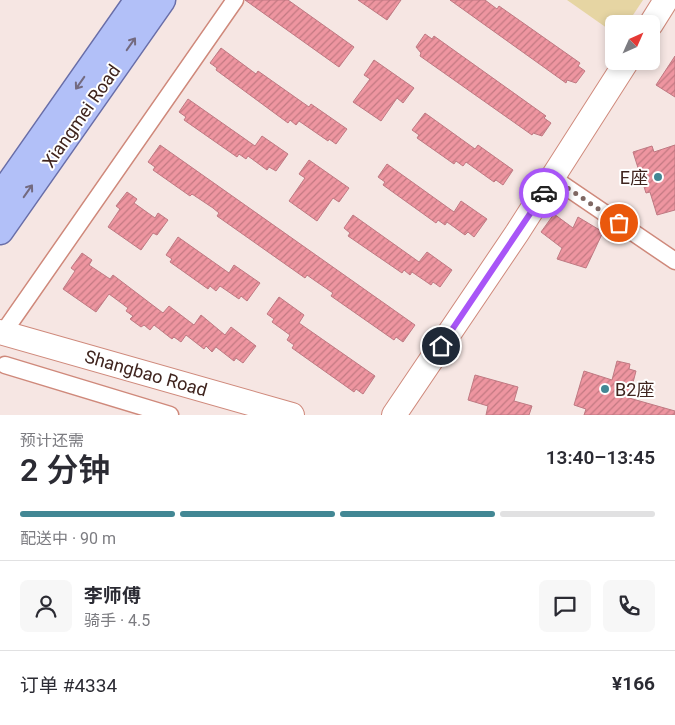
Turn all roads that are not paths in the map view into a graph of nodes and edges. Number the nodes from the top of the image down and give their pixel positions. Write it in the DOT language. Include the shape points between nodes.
graph roads {
  1 [pos="138,0"];
  2 [pos="162,0"];
  3 [pos="235,0"];
  4 [pos="666,0"];
  5 [pos="657,15"];
  6 [pos="621,70"];
  7 [pos="553,178"];
  8 [pos="0,197"];
  9 [pos="0,231"];
  10 [pos="675,261"];
  11 [pos="2,332"];
  12 [pos="5,365"];
  13 [pos="170,415"];
  14 [pos="292,415"];
  15 [pos="394,415"];
  1 -- 8 [label="main road, Xiangmei Road, one-way"];
  9 -- 2 [label="main road, Xiangmei Road, one-way"];
  3 -- 11 [label="street"];
  4 -- 5 [label="street"];
  6 -- 7 [label="street"];
  7 -- 10 [label="street"];
  7 -- 15 [label="street"];
  11 -- 14 [label="street, Shangbao Road"];
  12 -- 13 [label="street"];
}
